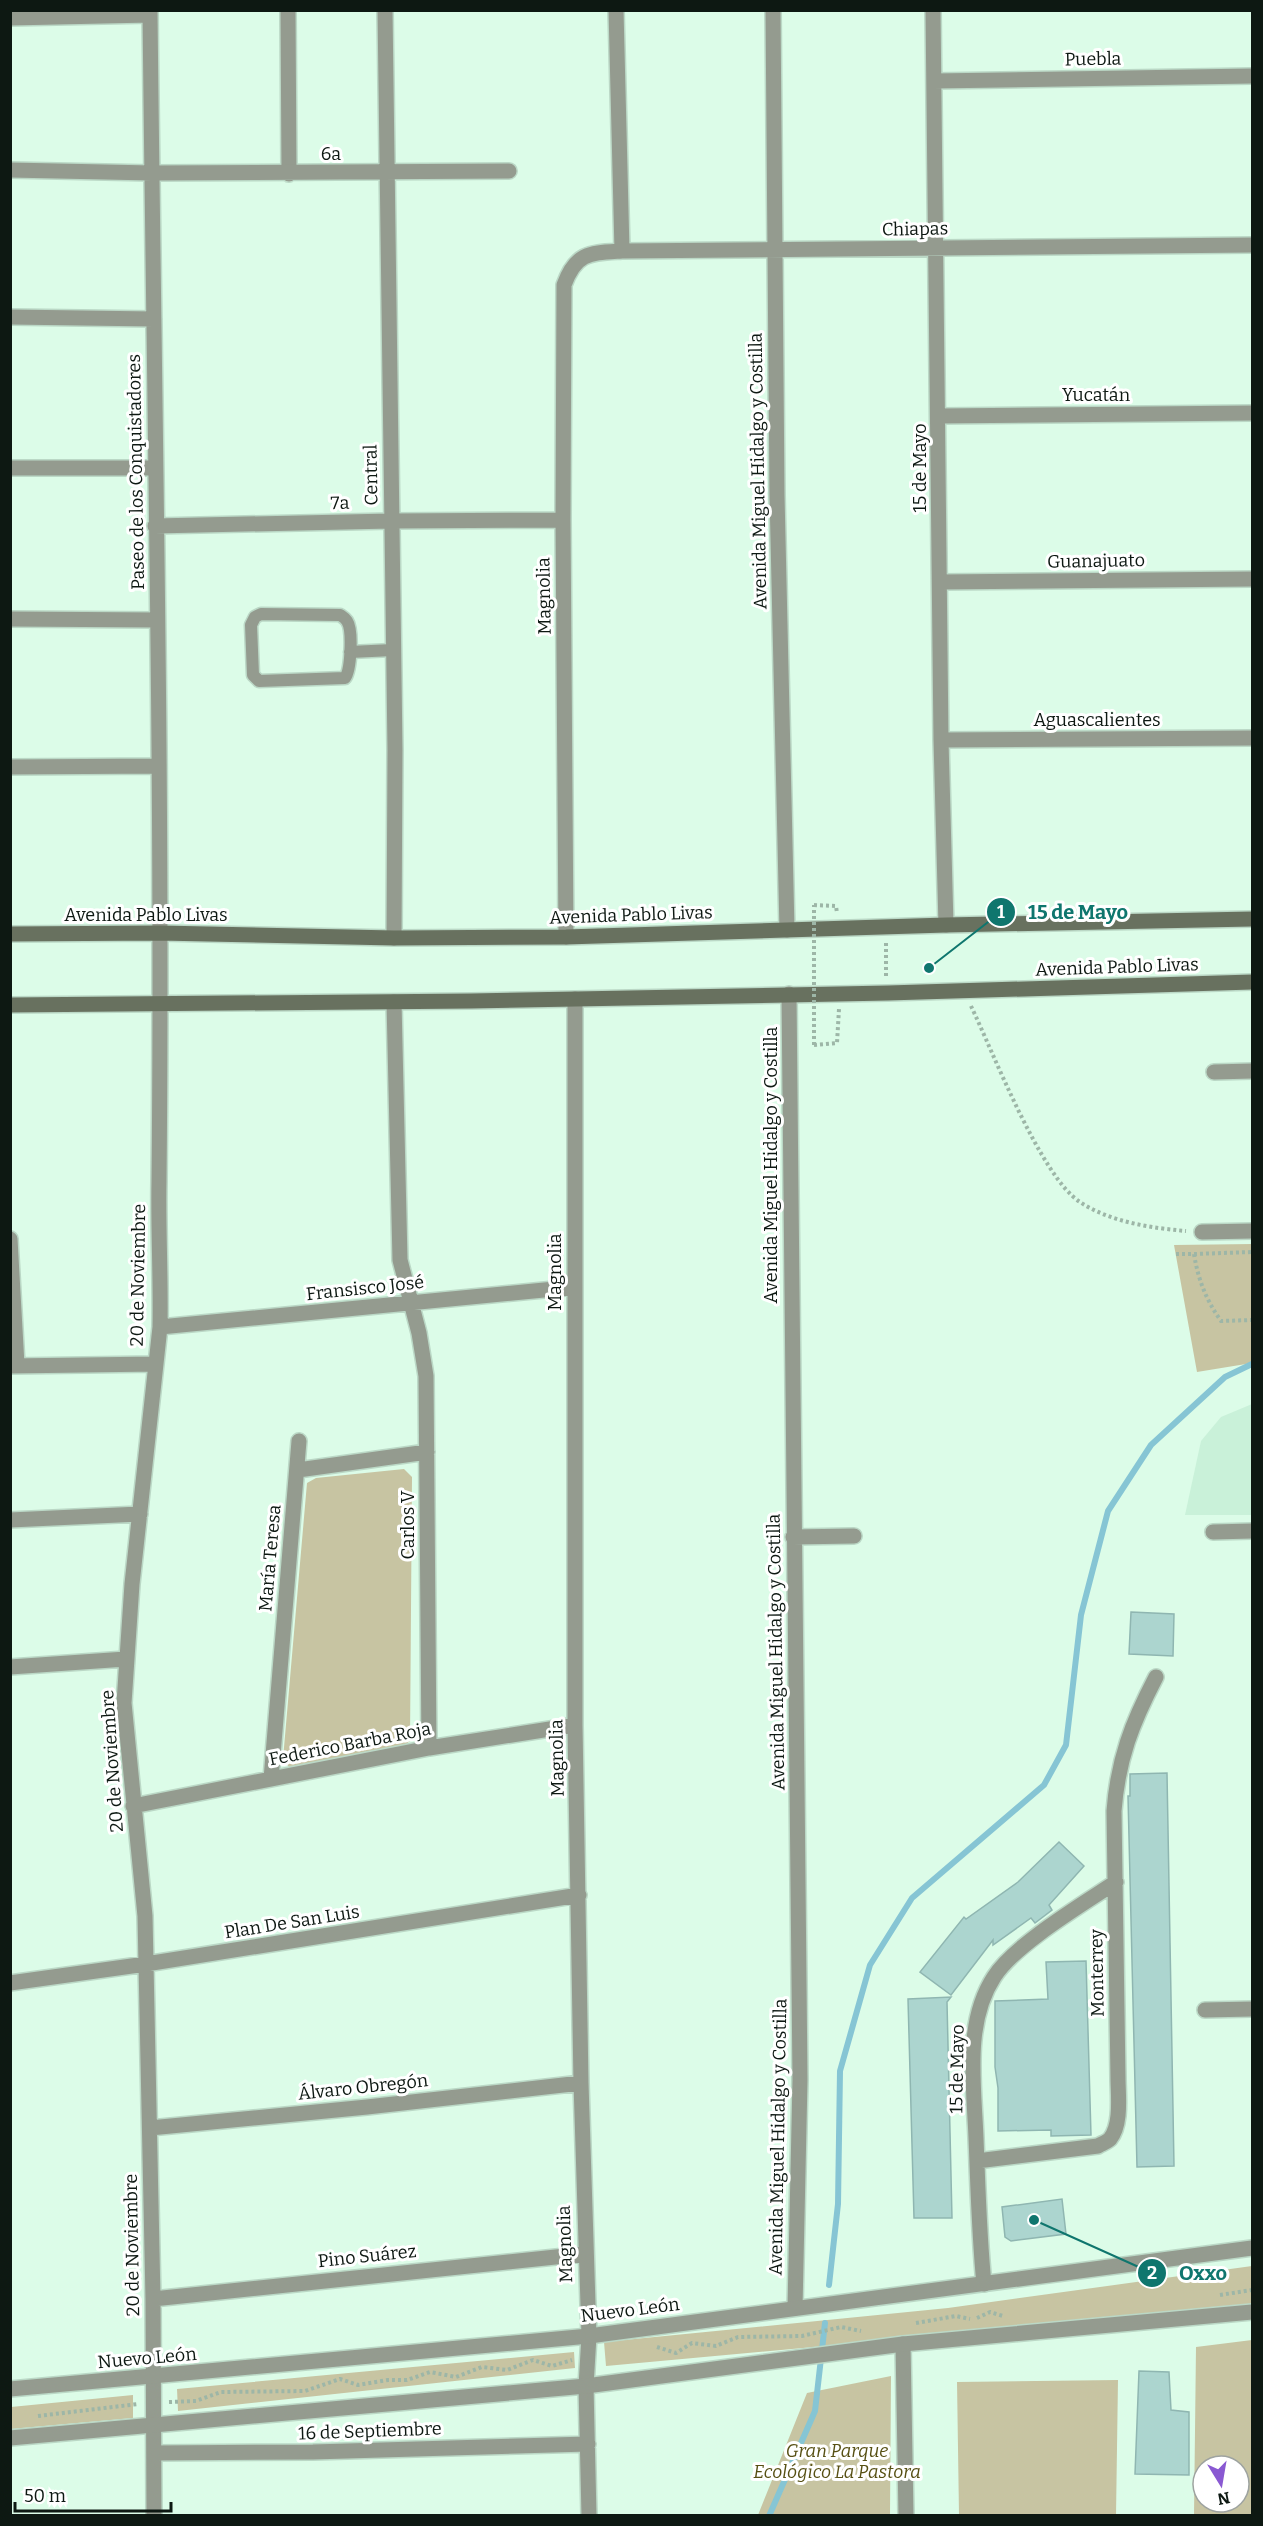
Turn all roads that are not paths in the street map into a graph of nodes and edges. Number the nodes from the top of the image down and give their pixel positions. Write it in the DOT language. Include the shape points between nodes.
graph roads {
  1 [pos="288,10"];
  2 [pos="385,10"];
  3 [pos="616,10"];
  4 [pos="772,10"];
  5 [pos="933,10"];
  6 [pos="150,13"];
  7 [pos="10,18"];
  8 [pos="1252,76"];
  9 [pos="934,81"];
  10 [pos="10,170"];
  11 [pos="509,171"];
  12 [pos="152,173"];
  13 [pos="387,173"];
  14 [pos="289,174"];
  15 [pos="1252,245"];
  16 [pos="936,248"];
  17 [pos="775,250"];
  18 [pos="622,252"];
  19 [pos="579,258"];
  20 [pos="10,317"];
  21 [pos="154,319"];
  22 [pos="1252,413"];
  23 [pos="939,416"];
  24 [pos="10,468"];
  25 [pos="154,468"];
  26 [pos="563,520"];
  27 [pos="391,521"];
  28 [pos="155,526"];
  29 [pos="1252,579"];
  30 [pos="940,582"];
  31 [pos="10,619"];
  32 [pos="157,620"];
  33 [pos="393,650"];
  34 [pos="350,652"];
  35 [pos="1252,738"];
  36 [pos="941,740"];
  37 [pos="159,766"];
  38 [pos="10,767"];
  39 [pos="1252,919"];
  40 [pos="946,925"];
  41 [pos="787,930"];
  42 [pos="10,933"];
  43 [pos="160,933"];
  44 [pos="566,937"];
  45 [pos="394,938"];
  46 [pos="1252,982"];
  47 [pos="789,994"];
  48 [pos="575,999"];
  49 [pos="394,1002"];
  50 [pos="161,1004"];
  51 [pos="10,1005"];
  52 [pos="1252,1071"];
  53 [pos="1214,1072"];
  54 [pos="1252,1231"];
  55 [pos="1202,1232"];
  56 [pos="10,1239"];
  57 [pos="575,1287"];
  58 [pos="411,1303"];
  59 [pos="160,1327"];
  60 [pos="156,1364"];
  61 [pos="14,1366"];
  62 [pos="299,1441"];
  63 [pos="427,1452"];
  64 [pos="298,1470"];
  65 [pos="140,1514"];
  66 [pos="10,1520"];
  67 [pos="1252,1531"];
  68 [pos="1213,1532"];
  69 [pos="854,1536"];
  70 [pos="793,1537"];
  71 [pos="126,1659"];
  72 [pos="10,1667"];
  73 [pos="1156,1677"];
  74 [pos="575,1725"];
  75 [pos="429,1748"];
  76 [pos="270,1779"];
  77 [pos="133,1806"];
  78 [pos="1116,1882"];
  79 [pos="579,1895"];
  80 [pos="146,1964"];
  81 [pos="10,1983"];
  82 [pos="1252,2009"];
  83 [pos="1205,2010"];
  84 [pos="581,2083"];
  85 [pos="150,2128"];
  86 [pos="977,2161"];
  87 [pos="1252,2248"];
  88 [pos="584,2254"];
  89 [pos="984,2284"];
  90 [pos="153,2299"];
  91 [pos="795,2308"];
  92 [pos="1252,2312"];
  93 [pos="589,2336"];
  94 [pos="903,2344"];
  95 [pos="153,2377"];
  96 [pos="586,2386"];
  97 [pos="10,2389"];
  98 [pos="155,2424"];
  99 [pos="10,2438"];
  100 [pos="588,2444"];
  101 [pos="154,2453"];
  102 [pos="154,2516"];
  103 [pos="589,2516"];
  104 [pos="906,2516"];
  1 -- 14 [label="street"];
  2 -- 13 [label="street, Central"];
  3 -- 18 [label="street"];
  4 -- 17 [label="street, Avenida Miguel Hidalgo y Costilla"];
  5 -- 9 [label="street, 15 de Mayo"];
  6 -- 7 [label="street"];
  6 -- 12 [label="street, Paseo de los Conquistadores"];
  8 -- 9 [label="street, Puebla"];
  9 -- 16 [label="street, 15 de Mayo"];
  10 -- 12 [label="street, 6a"];
  11 -- 13 [label="street, 6a"];
  12 -- 14 [label="street, 6a"];
  12 -- 21 [label="street, Paseo de los Conquistadores"];
  13 -- 14 [label="street, 6a"];
  13 -- 27 [label="street, Central"];
  15 -- 16 [label="street, Chiapas"];
  16 -- 17 [label="street, Chiapas"];
  16 -- 23 [label="street, 15 de Mayo"];
  17 -- 18 [label="street, Chiapas"];
  17 -- 41 [label="street, Avenida Miguel Hidalgo y Costilla"];
  18 -- 19 [label="street, Chiapas"];
  19 -- 26 [label="street, Magnolia" via="564,285"];
  20 -- 21 [label="street"];
  21 -- 25 [label="street, Paseo de los Conquistadores"];
  22 -- 23 [label="street, Yucatán"];
  23 -- 30 [label="street, 15 de Mayo"];
  24 -- 25 [label="street"];
  25 -- 28 [label="street, Paseo de los Conquistadores"];
  26 -- 27 [label="street, 7a"];
  26 -- 44 [label="street, Magnolia"];
  27 -- 28 [label="street, 7a"];
  27 -- 33 [label="street, Central"];
  28 -- 32 [label="street, Paseo de los Conquistadores"];
  29 -- 30 [label="street, Guanajuato"];
  30 -- 36 [label="street, 15 de Mayo"];
  31 -- 32 [label="street"];
  32 -- 37 [label="street, Paseo de los Conquistadores"];
  33 -- 34 [label="lane"];
  33 -- 45 [label="street, Central"];
  34 -- 34 [label="lane" via="348,623 340,615 261,614 251,625 253,675 259,681 345,678"];
  35 -- 36 [label="street, Aguascalientes"];
  36 -- 40 [label="street, 15 de Mayo"];
  37 -- 38 [label="street"];
  37 -- 43 [label="street, Paseo de los Conquistadores"];
  39 -- 40 [label="main road, Avenida Pablo Livas"];
  40 -- 41 [label="main road, Avenida Pablo Livas"];
  41 -- 44 [label="main road, Avenida Pablo Livas"];
  42 -- 43 [label="main road, Avenida Pablo Livas"];
  43 -- 45 [label="main road, Avenida Pablo Livas"];
  43 -- 50 [label="street, 20 de Noviembre"];
  44 -- 45 [label="main road, Avenida Pablo Livas"];
  46 -- 47 [label="main road, Avenida Pablo Livas"];
  47 -- 48 [label="main road, Avenida Pablo Livas"];
  47 -- 70 [label="street, Avenida Miguel Hidalgo y Costilla"];
  48 -- 49 [label="main road, Avenida Pablo Livas"];
  48 -- 57 [label="street, Magnolia"];
  49 -- 50 [label="main road, Avenida Pablo Livas"];
  49 -- 58 [label="street" via="400,1260"];
  50 -- 51 [label="main road, Avenida Pablo Livas"];
  50 -- 59 [label="street, 20 de Noviembre"];
  52 -- 53 [label="street"];
  54 -- 55 [label="street"];
  56 -- 61 [label="street"];
  57 -- 58 [label="street, Fransisco José"];
  57 -- 74 [label="street, Magnolia"];
  58 -- 59 [label="street, Fransisco José"];
  58 -- 63 [label="street, Carlos V" via="426,1376"];
  59 -- 60 [label="street, 20 de Noviembre"];
  60 -- 61 [label="street"];
  60 -- 65 [label="street, 20 de Noviembre"];
  62 -- 64 [label="street, María Teresa"];
  63 -- 64 [label="street"];
  63 -- 75 [label="street, Carlos V"];
  64 -- 76 [label="street, María Teresa"];
  65 -- 66 [label="street"];
  65 -- 71 [label="street, 20 de Noviembre"];
  67 -- 68 [label="street"];
  69 -- 70 [label="street"];
  70 -- 91 [label="street, Avenida Miguel Hidalgo y Costilla" via="800,2068"];
  71 -- 72 [label="street"];
  71 -- 77 [label="street, 20 de Noviembre" via="124,1703"];
  73 -- 78 [label="street, Monterrey" via="1137,1714 1117,1779"];
  74 -- 75 [label="street, Federico Barba Roja"];
  74 -- 79 [label="street, Magnolia"];
  75 -- 76 [label="street, Federico Barba Roja"];
  76 -- 77 [label="street, Federico Barba Roja"];
  77 -- 80 [label="street, 20 de Noviembre"];
  78 -- 86 [label="street, 15 de Mayo" via="1019,1950 995,1975 983,1996 973,2051"];
  78 -- 86 [label="street, Monterrey" via="1118,2115 1110,2139 1082,2150"];
  79 -- 80 [label="street, Plan De San Luis"];
  79 -- 84 [label="street, Magnolia"];
  80 -- 81 [label="street, Plan De San Luis"];
  80 -- 85 [label="street, 20 de Noviembre"];
  82 -- 83 [label="street"];
  84 -- 85 [label="street, Álvaro Obregón"];
  84 -- 88 [label="street, Magnolia"];
  85 -- 90 [label="street, 20 de Noviembre"];
  86 -- 89 [label="street, 15 de Mayo"];
  87 -- 89 [label="street, Nuevo León"];
  88 -- 90 [label="street, Pino Suárez"];
  88 -- 93 [label="street, Magnolia"];
  89 -- 91 [label="street, Nuevo León"];
  90 -- 95 [label="street, 20 de Noviembre"];
  91 -- 93 [label="street, Nuevo León"];
  92 -- 94 [label="street"];
  93 -- 95 [label="street, Nuevo León"];
  93 -- 96 [label="street, Magnolia"];
  94 -- 96 [label="street"];
  94 -- 104 [label="street"];
  95 -- 97 [label="street, Nuevo León"];
  95 -- 98 [label="street, 20 de Noviembre"];
  96 -- 98 [label="street"];
  96 -- 100 [label="street, Magnolia"];
  98 -- 99 [label="street"];
  98 -- 101 [label="street, 20 de Noviembre"];
  100 -- 101 [label="street, 16 de Septiembre"];
  100 -- 103 [label="street, Magnolia"];
  101 -- 102 [label="street, 20 de Noviembre"];
}
